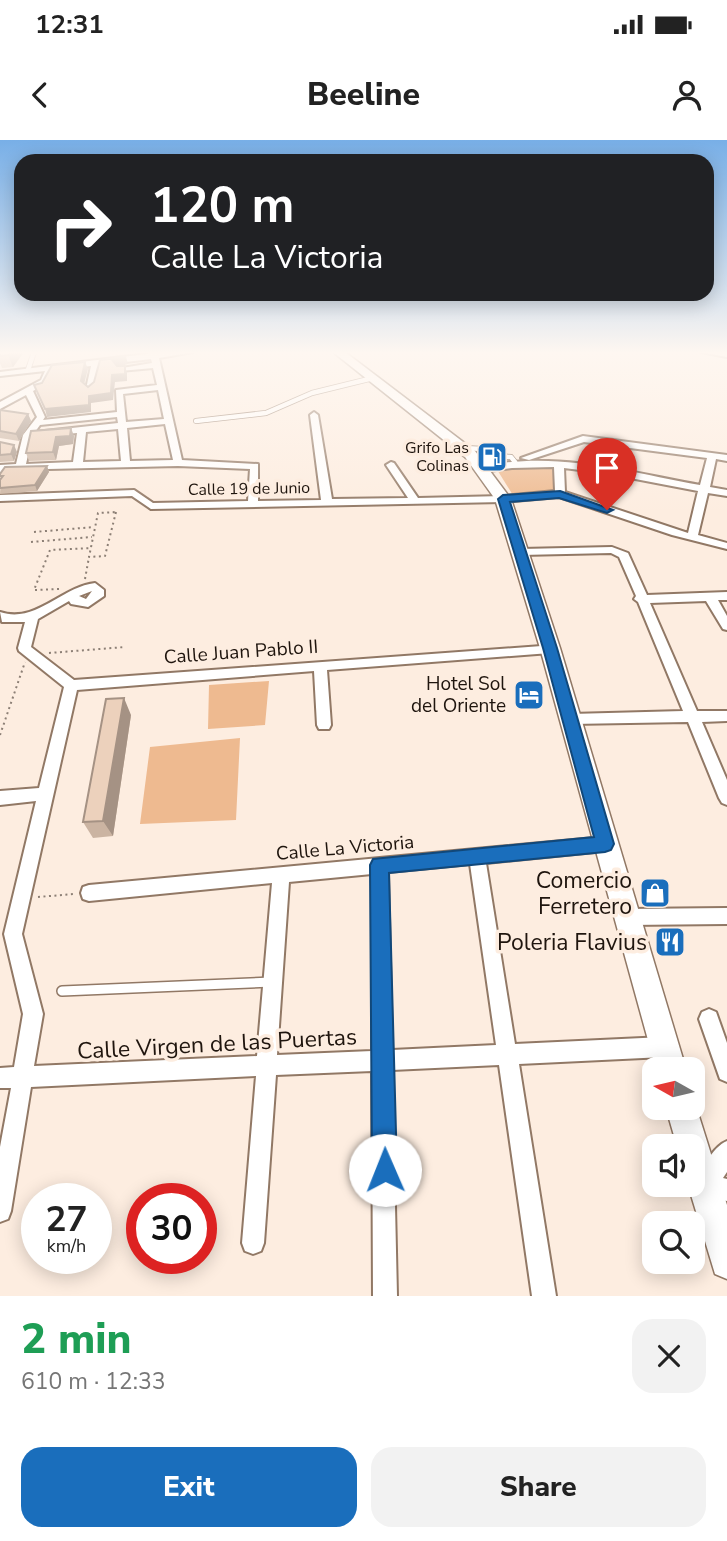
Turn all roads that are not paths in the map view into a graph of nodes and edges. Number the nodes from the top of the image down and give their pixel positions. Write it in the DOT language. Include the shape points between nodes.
graph roads {
  1 [pos="36,406"];
  2 [pos="121,406"];
  3 [pos="165,406"];
  4 [pos="282,406"];
  5 [pos="409,406"];
  6 [pos="122,414"];
  7 [pos="314,415"];
  8 [pos="168,421"];
  9 [pos="196,421"];
  10 [pos="37,422"];
  11 [pos="124,427"];
  12 [pos="82,431"];
  13 [pos="28,435"];
  14 [pos="12,446"];
  15 [pos="25,449"];
  16 [pos="712,457"];
  17 [pos="727,458"];
  18 [pos="515,462"];
  19 [pos="178,463"];
  20 [pos="483,463"];
  21 [pos="559,463"];
  22 [pos="78,465"];
  23 [pos="127,465"];
  24 [pos="391,466"];
  25 [pos="20,467"];
  26 [pos="1,468"];
  27 [pos="706,489"];
  28 [pos="727,493"];
  29 [pos="560,494"];
  30 [pos="0,498"];
  31 [pos="503,499"];
  32 [pos="415,501"];
  33 [pos="327,503"];
  34 [pos="253,505"];
  35 [pos="692,537"];
  36 [pos="727,546"];
  37 [pos="520,552"];
  38 [pos="78,593"];
  39 [pos="710,597"];
  40 [pos="727,597"];
  41 [pos="640,599"];
  42 [pos="33,617"];
  43 [pos="2,622"];
  44 [pos="727,626"];
  45 [pos="550,648"];
  46 [pos="320,665"];
  47 [pos="71,684"];
  48 [pos="691,716"];
  49 [pos="727,716"];
  50 [pos="571,719"];
  51 [pos="324,725"];
  52 [pos="44,794"];
  53 [pos="0,798"];
  54 [pos="727,798"];
  55 [pos="605,844"];
  56 [pos="477,856"];
  57 [pos="380,865"];
  58 [pos="281,875"];
  59 [pos="89,893"];
  60 [pos="727,916"];
  61 [pos="627,917"];
  62 [pos="272,982"];
  63 [pos="62,991"];
  64 [pos="709,1019"];
  65 [pos="664,1046"];
  66 [pos="508,1054"];
  67 [pos="667,1057"];
  68 [pos="383,1060"];
  69 [pos="265,1066"];
  70 [pos="727,1072"];
  71 [pos="0,1078"];
  72 [pos="25,1078"];
  73 [pos="687,1120"];
  74 [pos="727,1152"];
  75 [pos="716,1188"];
  76 [pos="0,1211"];
  77 [pos="253,1243"];
  78 [pos="727,1262"];
  79 [pos="385,1296"];
  80 [pos="544,1296"];
  1 -- 10 [label="street" via="41,417"];
  2 -- 6 [label="street"];
  3 -- 8 [label="street"];
  4 -- 9 [label="lane" via="266,413"];
  5 -- 20 [label="main road"];
  6 -- 10 [label="street"];
  6 -- 11 [label="street"];
  7 -- 33 [label="street"];
  8 -- 11 [label="street"];
  8 -- 19 [label="street"];
  10 -- 13 [label="street"];
  11 -- 12 [label="street"];
  11 -- 23 [label="street"];
  12 -- 13 [label="street"];
  12 -- 22 [label="street"];
  13 -- 15 [label="street"];
  14 -- 15 [label="street"];
  15 -- 25 [label="street"];
  16 -- 17 [label="street"];
  16 -- 18 [label="street" via="583,439"];
  16 -- 27 [label="street"];
  18 -- 20 [label="street"];
  18 -- 20 [label="lane" via="511,457"];
  18 -- 21 [label="street"];
  19 -- 23 [label="street"];
  19 -- 34 [label="street" via="255,466"];
  20 -- 31 [label="main road"];
  21 -- 27 [label="street"];
  21 -- 29 [label="street"];
  22 -- 23 [label="street"];
  22 -- 25 [label="street"];
  24 -- 32 [label="street"];
  25 -- 26 [label="street"];
  27 -- 28 [label="street"];
  27 -- 35 [label="street"];
  29 -- 31 [label="street, Calle 19 de Junio"];
  29 -- 35 [label="street"];
  30 -- 34 [label="street, Calle 19 de Junio" via="134,494 151,506"];
  31 -- 32 [label="street, Calle 19 de Junio"];
  31 -- 37 [label="main road"];
  32 -- 33 [label="street, Calle 19 de Junio"];
  33 -- 34 [label="street, Calle 19 de Junio"];
  35 -- 36 [label="street"];
  37 -- 41 [label="street" via="612,550 624,555"];
  37 -- 45 [label="main road"];
  38 -- 42 [label="street"];
  39 -- 40 [label="street"];
  39 -- 41 [label="street"];
  39 -- 44 [label="street"];
  41 -- 48 [label="street"];
  42 -- 43 [label="street"];
  42 -- 47 [label="street" via="24,648"];
  45 -- 46 [label="street, Calle Juan Pablo II"];
  45 -- 50 [label="main road"];
  46 -- 47 [label="street, Calle Juan Pablo II"];
  46 -- 51 [label="street"];
  47 -- 52 [label="street"];
  48 -- 49 [label="street"];
  48 -- 50 [label="street"];
  48 -- 54 [label="street"];
  50 -- 55 [label="main road"];
  52 -- 53 [label="street"];
  52 -- 72 [label="street" via="13,934 33,1014"];
  55 -- 56 [label="street, Calle La Victoria"];
  55 -- 61 [label="main road"];
  56 -- 57 [label="street, Calle La Victoria"];
  56 -- 66 [label="street"];
  57 -- 58 [label="street, Calle La Victoria"];
  57 -- 68 [label="street"];
  58 -- 59 [label="street, Calle La Victoria"];
  58 -- 62 [label="street"];
  60 -- 61 [label="street"];
  61 -- 65 [label="main road"];
  62 -- 63 [label="lane"];
  62 -- 69 [label="street"];
  64 -- 70 [label="street"];
  65 -- 66 [label="street, Calle Virgen de las Puertas"];
  65 -- 67 [label="main road"];
  66 -- 68 [label="street, Calle Virgen de las Puertas"];
  66 -- 80 [label="street"];
  68 -- 69 [label="street, Calle Virgen de las Puertas"];
  68 -- 79 [label="street"];
  69 -- 72 [label="street, Calle Virgen de las Puertas"];
  69 -- 77 [label="street"];
  71 -- 72 [label="street, Calle Virgen de las Puertas"];
  72 -- 76 [label="street"];
  73 -- 75 [label="main road"];
  74 -- 75 [label="street"];
  75 -- 78 [label="main road"];
}
